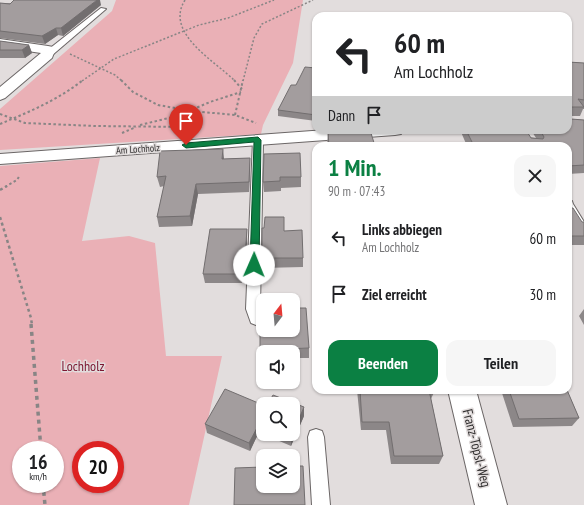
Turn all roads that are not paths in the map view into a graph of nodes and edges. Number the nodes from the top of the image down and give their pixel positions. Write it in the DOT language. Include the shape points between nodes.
graph roads {
  1 [pos="103,8"];
  2 [pos="0,44"];
  3 [pos="51,53"];
  4 [pos="0,95"];
  5 [pos="337,134"];
  6 [pos="264,139"];
  7 [pos="0,159"];
  8 [pos="572,211"];
  9 [pos="582,228"];
  10 [pos="256,319"];
  11 [pos="463,394"];
  12 [pos="316,437"];
  13 [pos="321,505"];
  14 [pos="492,505"];
  1 -- 3 [label="lane"];
  2 -- 3 [label="street" via="34,47"];
  3 -- 4 [label="street"];
  5 -- 6 [label="street, Am Lochholz"];
  6 -- 7 [label="street, Am Lochholz"];
  6 -- 10 [label="lane" via="254,309"];
  8 -- 9 [label="lane"];
  11 -- 14 [label="street, Franz-Töpsl-Weg"];
  12 -- 13 [label="lane"];
}
